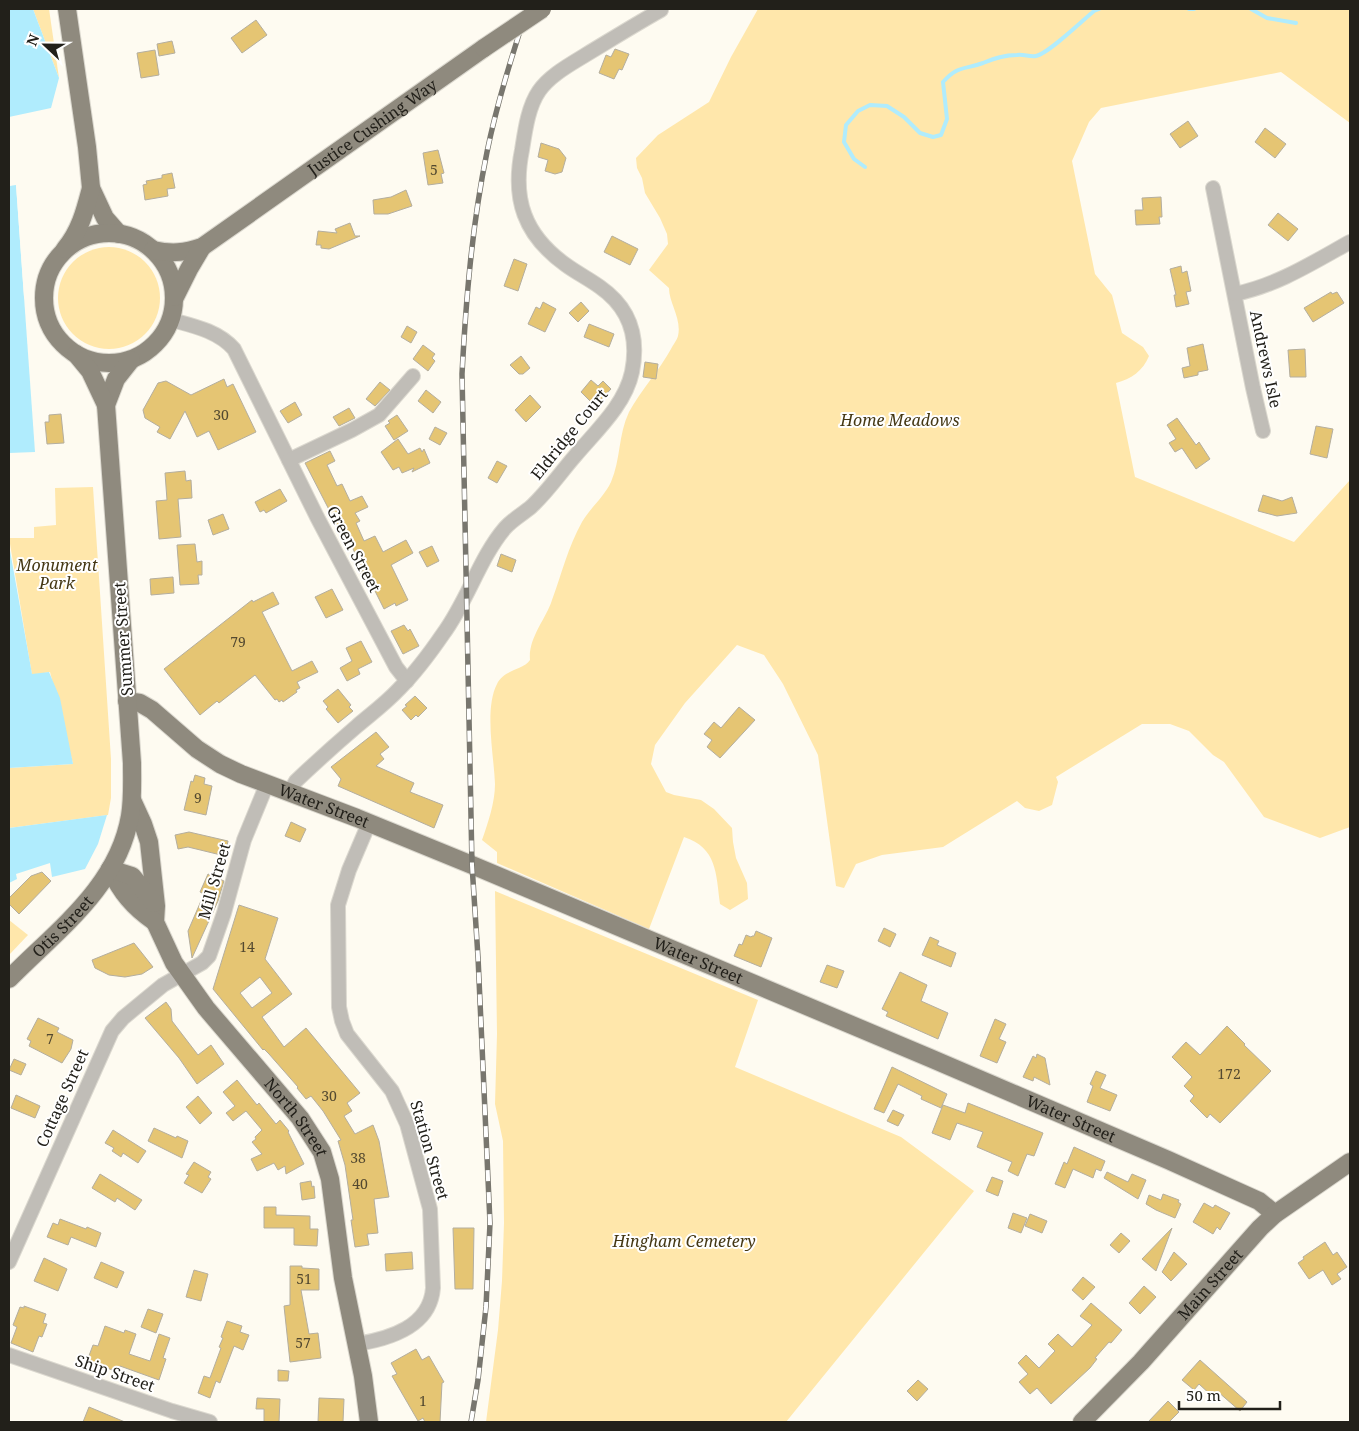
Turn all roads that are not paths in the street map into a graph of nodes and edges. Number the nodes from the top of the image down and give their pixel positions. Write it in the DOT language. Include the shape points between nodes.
graph roads {
  1 [pos="67,9"];
  2 [pos="542,9"];
  3 [pos="661,10"];
  4 [pos="91,188"];
  5 [pos="1213,188"];
  6 [pos="119,234"];
  7 [pos="1350,242"];
  8 [pos="202,247"];
  9 [pos="65,249"];
  10 [pos="153,250"];
  11 [pos="1235,294"];
  12 [pos="175,296"];
  13 [pos="172,320"];
  14 [pos="76,354"];
  15 [pos="131,360"];
  16 [pos="413,376"];
  17 [pos="106,405"];
  18 [pos="1263,431"];
  19 [pos="289,460"];
  20 [pos="406,681"];
  21 [pos="128,701"];
  22 [pos="267,784"];
  23 [pos="289,792"];
  24 [pos="132,800"];
  25 [pos="368,823"];
  26 [pos="110,869"];
  27 [pos="155,914"];
  28 [pos="181,975"];
  29 [pos="9,979"];
  30 [pos="1350,1162"];
  31 [pos="1275,1214"];
  32 [pos="9,1262"];
  33 [pos="356,1344"];
  34 [pos="9,1355"];
  35 [pos="210,1422"];
  36 [pos="369,1422"];
  37 [pos="1082,1422"];
  1 -- 4 [label="main road"];
  2 -- 8 [label="main road, Justice Cushing Way, bridge"];
  3 -- 20 [label="street, Eldridge Court" via="569,65 540,89 528,123 519,170 523,212 539,240 566,266 612,296 630,322 634,352 629,382 614,409 542,495 510,522 499,536 454,618"];
  4 -- 6 [label="main road" via="105,218"];
  4 -- 9 [label="main road" via="75,237"];
  5 -- 11 [label="street, Andrews Isle"];
  6 -- 9 [label="main road" via="84,240"];
  6 -- 10 [label="main road" via="137,239"];
  7 -- 11 [label="street, Andrews Isle" via="1277,282"];
  8 -- 10 [label="main road, Justice Cushing Way" via="177,253"];
  8 -- 12 [label="main road, Justice Cushing Way"];
  9 -- 14 [label="main road" via="50,271 44,298 45,312 53,332"];
  10 -- 12 [label="main road" via="167,271"];
  11 -- 18 [label="street, Andrews Isle"];
  12 -- 13 [label="main road"];
  13 -- 15 [label="main road" via="150,350"];
  13 -- 19 [label="street, Green Street" via="211,332 234,349"];
  14 -- 15 [label="main road" via="97,360"];
  14 -- 17 [label="main road, Summer Street" via="90,371"];
  15 -- 17 [label="main road, Summer Street" via="116,379"];
  16 -- 19 [label="street" via="375,418"];
  17 -- 21 [label="main road, Summer Street"];
  19 -- 20 [label="street, Green Street"];
  20 -- 23 [label="street" via="296,781"];
  21 -- 22 [label="main road, Water Street" via="140,703 155,712 207,756"];
  21 -- 24 [label="main road, Summer Street"];
  22 -- 23 [label="main road, Water Street"];
  22 -- 28 [label="street, Mill Street" via="244,840 212,951 202,963"];
  23 -- 25 [label="main road, Water Street"];
  24 -- 26 [label="main road, Summer Street" via="127,830"];
  24 -- 27 [label="main road" via="149,842"];
  25 -- 31 [label="main road, Water Street" via="1168,1160 1259,1201"];
  25 -- 33 [label="street, Station Street" via="338,905 339,1006 347,1034 392,1091 407,1124 430,1209 433,1288 427,1308 414,1324 388,1337"];
  26 -- 27 [label="main road" via="120,889 145,916"];
  26 -- 29 [label="main road, Otis Street" via="87,902"];
  27 -- 28 [label="main road, North Street" via="163,941"];
  28 -- 32 [label="street, Cottage Street" via="163,985 112,1031"];
  28 -- 33 [label="main road, North Street" via="300,1118 322,1152 330,1179 340,1263"];
  30 -- 31 [label="main road, Main Street"];
  31 -- 37 [label="main road, Main Street"];
  33 -- 36 [label="main road, North Street"];
  34 -- 35 [label="street, Ship Street"];
}
